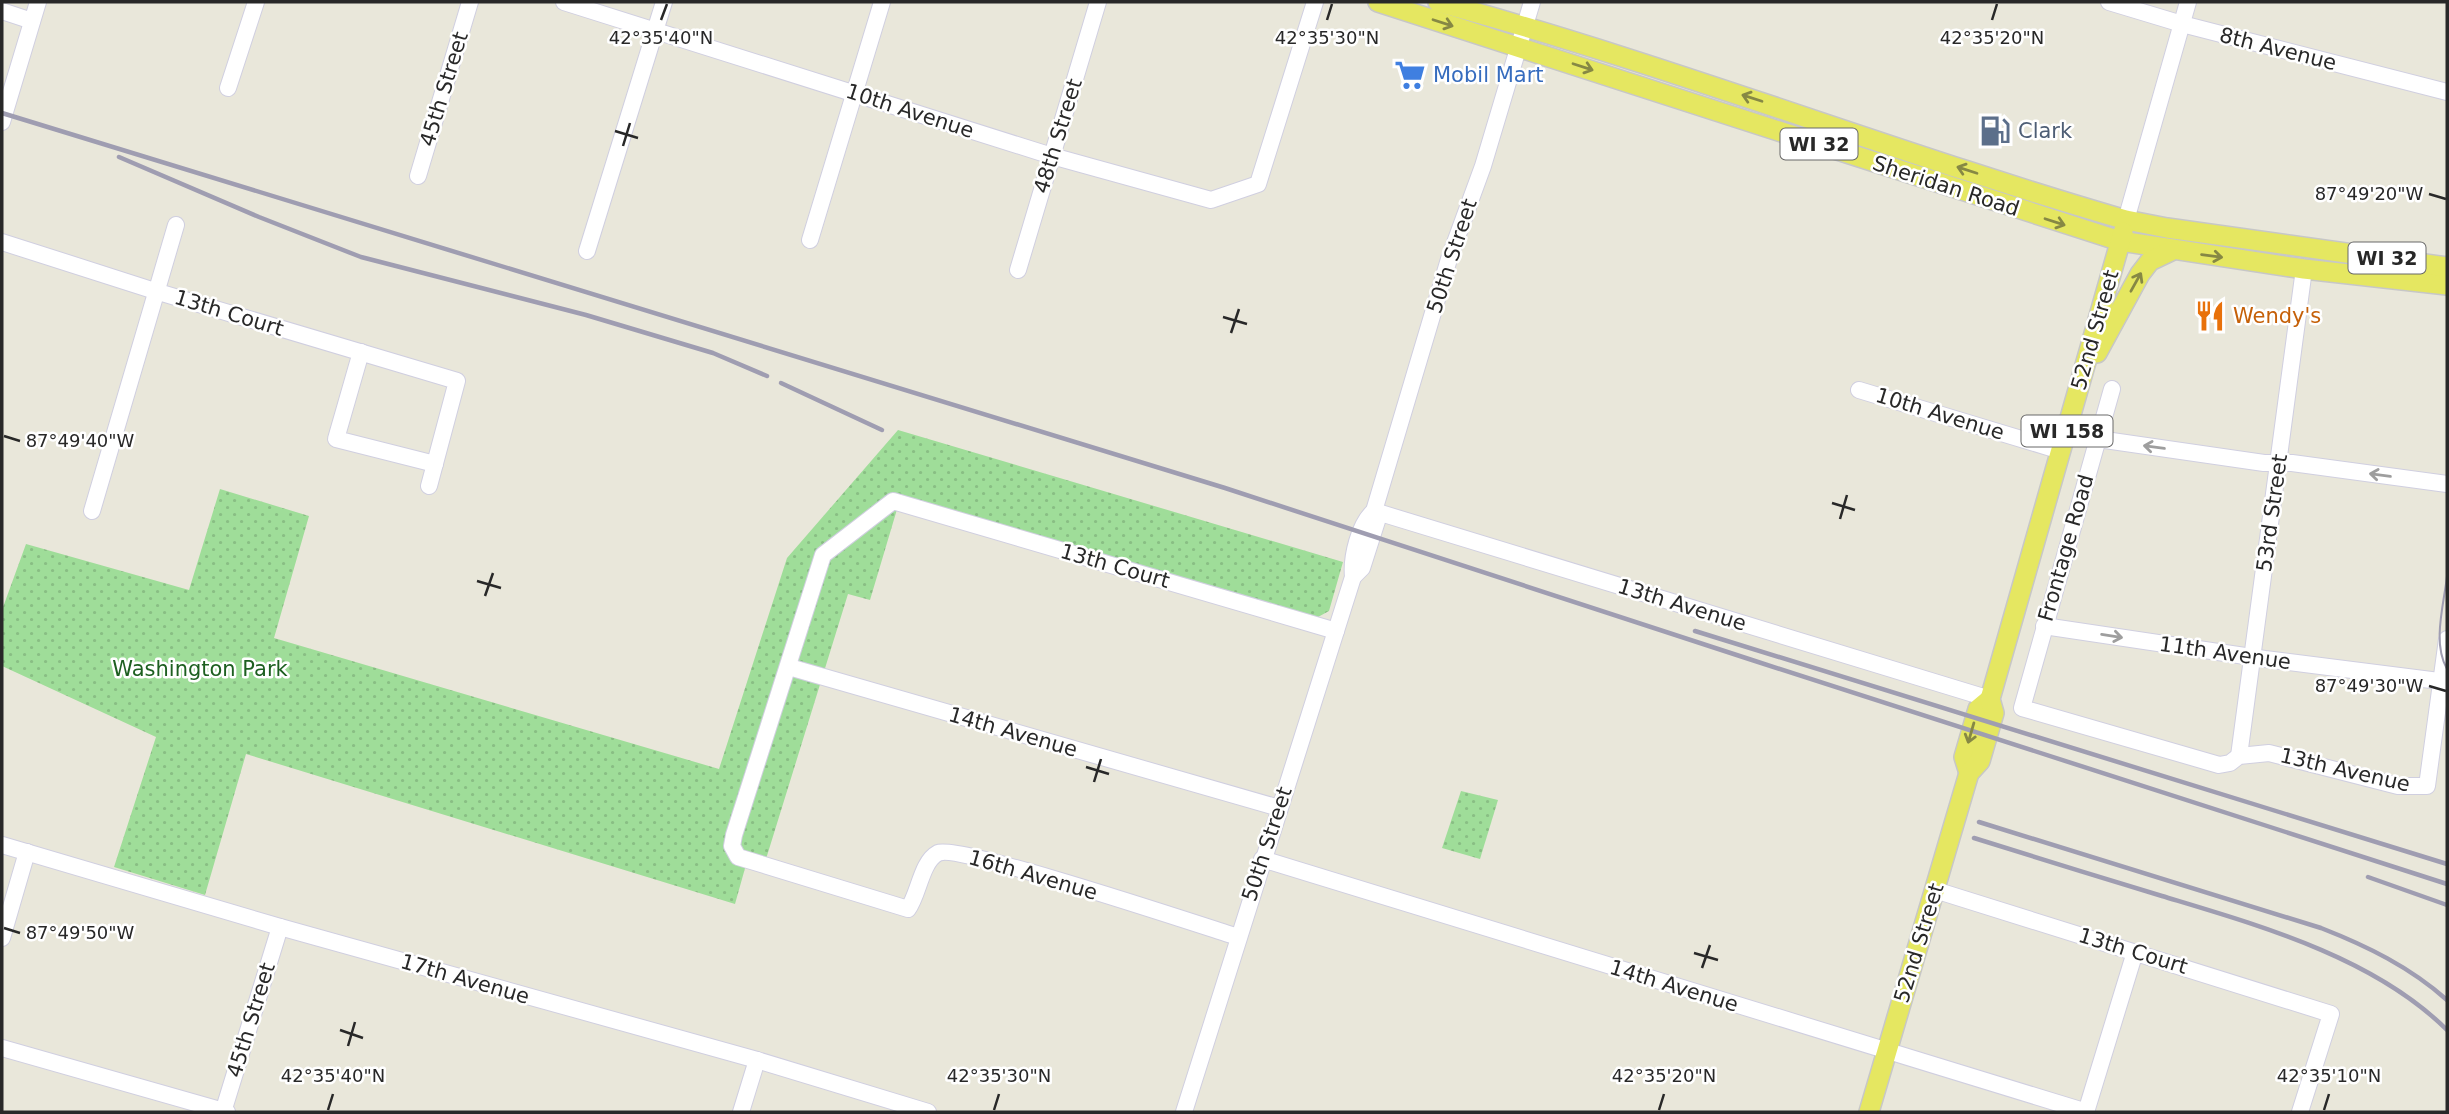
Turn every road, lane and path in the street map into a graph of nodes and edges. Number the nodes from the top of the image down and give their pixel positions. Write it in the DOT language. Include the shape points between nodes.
graph roads {
  1 [pos="38,2"];
  2 [pos="256,2"];
  3 [pos="470,2"];
  4 [pos="564,2"];
  5 [pos="664,2"];
  6 [pos="882,2"];
  7 [pos="1098,2"];
  8 [pos="1315,2"];
  9 [pos="1378,2"];
  10 [pos="1438,2"];
  11 [pos="1532,2"];
  12 [pos="2109,2"];
  13 [pos="2188,2"];
  14 [pos="2,11"];
  15 [pos="32,21"];
  16 [pos="2182,24"];
  17 [pos="1524,26"];
  18 [pos="655,30"];
  19 [pos="1518,46"];
  20 [pos="228,88"];
  21 [pos="2447,92"];
  22 [pos="854,94"];
  23 [pos="2,122"];
  24 [pos="1052,156"];
  25 [pos="418,176"];
  26 [pos="2126,220"];
  27 [pos="176,225"];
  28 [pos="810,240"];
  29 [pos="2120,241"];
  30 [pos="2,242"];
  31 [pos="587,251"];
  32 [pos="2171,251"];
  33 [pos="2447,267"];
  34 [pos="1018,270"];
  35 [pos="2304,270"];
  36 [pos="2447,285"];
  37 [pos="155,291"];
  38 [pos="361,352"];
  39 [pos="2080,385"];
  40 [pos="2112,389"];
  41 [pos="1859,390"];
  42 [pos="2098,439"];
  43 [pos="2061,451"];
  44 [pos="2280,463"];
  45 [pos="435,464"];
  46 [pos="2447,485"];
  47 [pos="429,486"];
  48 [pos="92,511"];
  49 [pos="1374,511"];
  50 [pos="2044,626"];
  51 [pos="1336,631"];
  52 [pos="2447,639"];
  53 [pos="2251,656"];
  54 [pos="789,667"];
  55 [pos="2444,681"];
  56 [pos="1990,699"];
  57 [pos="2022,708"];
  58 [pos="2239,756"];
  59 [pos="1279,808"];
  60 [pos="2,845"];
  61 [pos="27,852"];
  62 [pos="1262,859"];
  63 [pos="1935,890"];
  64 [pos="280,928"];
  65 [pos="1238,937"];
  66 [pos="2,938"];
  67 [pos="2135,952"];
  68 [pos="2,1048"];
  69 [pos="1887,1051"];
  70 [pos="757,1060"];
  71 [pos="225,1112"];
  72 [pos="741,1112"];
  73 [pos="928,1112"];
  74 [pos="1184,1112"];
  75 [pos="1869,1112"];
  76 [pos="2086,1112"];
  77 [pos="2301,1112"];
  1 -- 15 [label="street"];
  2 -- 20 [label="street"];
  3 -- 25 [label="street, 45th Street"];
  4 -- 18 [label="street, 10th Avenue"];
  5 -- 18 [label="street"];
  6 -- 22 [label="street"];
  7 -- 24 [label="street, 48th Street"];
  8 -- 24 [label="street, 10th Avenue" via="1258,184 1211,200"];
  9 -- 19 [label="main road, Sheridan Road / WI 32, one-way"];
  10 -- 17 [label="main road, Sheridan Road / WI 32"];
  11 -- 17 [label="street, 50th Street"];
  12 -- 16 [label="street, 8th Avenue"];
  13 -- 16 [label="street, 52nd Street"];
  14 -- 15 [label="street"];
  15 -- 23 [label="street"];
  16 -- 21 [label="street, 8th Avenue"];
  16 -- 26 [label="street, 52nd Street"];
  17 -- 19 [label="street, 50th Street"];
  26 -- 17 [label="main road, Sheridan Road / WI 32, one-way"];
  18 -- 22 [label="street, 10th Avenue"];
  18 -- 31 [label="street"];
  19 -- 29 [label="main road, Sheridan Road / WI 32, one-way"];
  19 -- 49 [label="street, 50th Street"];
  22 -- 24 [label="street, 10th Avenue"];
  22 -- 28 [label="street"];
  24 -- 34 [label="street, 48th Street"];
  26 -- 29 [label="main road, 52nd Street / WI 158"];
  26 -- 33 [label="main road, Sheridan Road / WI 32"];
  27 -- 37 [label="street"];
  29 -- 32 [label="main road, Sheridan Road / WI 32"];
  29 -- 39 [label="main road, 52nd Street / WI 158"];
  30 -- 37 [label="street, 13th Court"];
  32 -- 35 [label="main road, Sheridan Road / WI 32, one-way"];
  39 -- 32 [label="main road, one-way" via="2140,274 2150,261"];
  35 -- 36 [label="main road, Sheridan Road / WI 32"];
  35 -- 44 [label="street, 53rd Street"];
  37 -- 38 [label="street, 13th Court"];
  37 -- 48 [label="street"];
  38 -- 45 [label="street, 13th Court" via="457,381"];
  38 -- 45 [label="street" via="336,439"];
  39 -- 43 [label="main road, 52nd Street / WI 158"];
  40 -- 42 [label="street, Frontage Road"];
  41 -- 43 [label="street, 10th Avenue"];
  44 -- 42 [label="street, one-way"];
  42 -- 50 [label="street, Frontage Road"];
  43 -- 56 [label="main road, 52nd Street / WI 158"];
  46 -- 44 [label="street, one-way"];
  44 -- 53 [label="street, 53rd Street"];
  45 -- 47 [label="street"];
  49 -- 51 [label="street, 50th Street" via="1374,533 1362,568 1353,577"];
  49 -- 56 [label="street, 13th Avenue"];
  50 -- 53 [label="street, 11th Avenue, one-way"];
  50 -- 57 [label="street, Frontage Road"];
  51 -- 54 [label="street, 13th Court" via="893,501 823,555"];
  51 -- 59 [label="street, 50th Street"];
  52 -- 55 [label="street"];
  53 -- 55 [label="street, 11th Avenue"];
  53 -- 58 [label="street, 53rd Street"];
  54 -- 59 [label="street, 14th Avenue"];
  54 -- 65 [label="street, 16th Avenue" via="734,835 732,846 738,857 908,909 927,865 938,853 950,852 1004,864"];
  55 -- 58 [label="street, 13th Avenue" via="2427,786 2398,786 2269,753"];
  56 -- 63 [label="main road, 52nd Street / WI 158" via="1978,709 1964,757 1969,773"];
  57 -- 58 [label="street, 13th Avenue" via="2219,765"];
  59 -- 62 [label="street, 50th Street"];
  60 -- 61 [label="street, 17th Avenue"];
  61 -- 64 [label="street, 17th Avenue"];
  61 -- 66 [label="street"];
  62 -- 65 [label="street, 50th Street"];
  62 -- 69 [label="street, 14th Avenue"];
  63 -- 67 [label="street, 13th Court"];
  63 -- 69 [label="main road, 52nd Street / WI 158"];
  64 -- 70 [label="street, 17th Avenue"];
  64 -- 71 [label="street, 45th Street"];
  65 -- 74 [label="street, 50th Street"];
  67 -- 76 [label="street"];
  67 -- 77 [label="street, 13th Court" via="2331,1014"];
  68 -- 71 [label="street"];
  69 -- 75 [label="main road, 52nd Street / WI 158"];
  69 -- 76 [label="street, 14th Avenue"];
  70 -- 72 [label="street"];
  70 -- 73 [label="street, 17th Avenue"];
}
